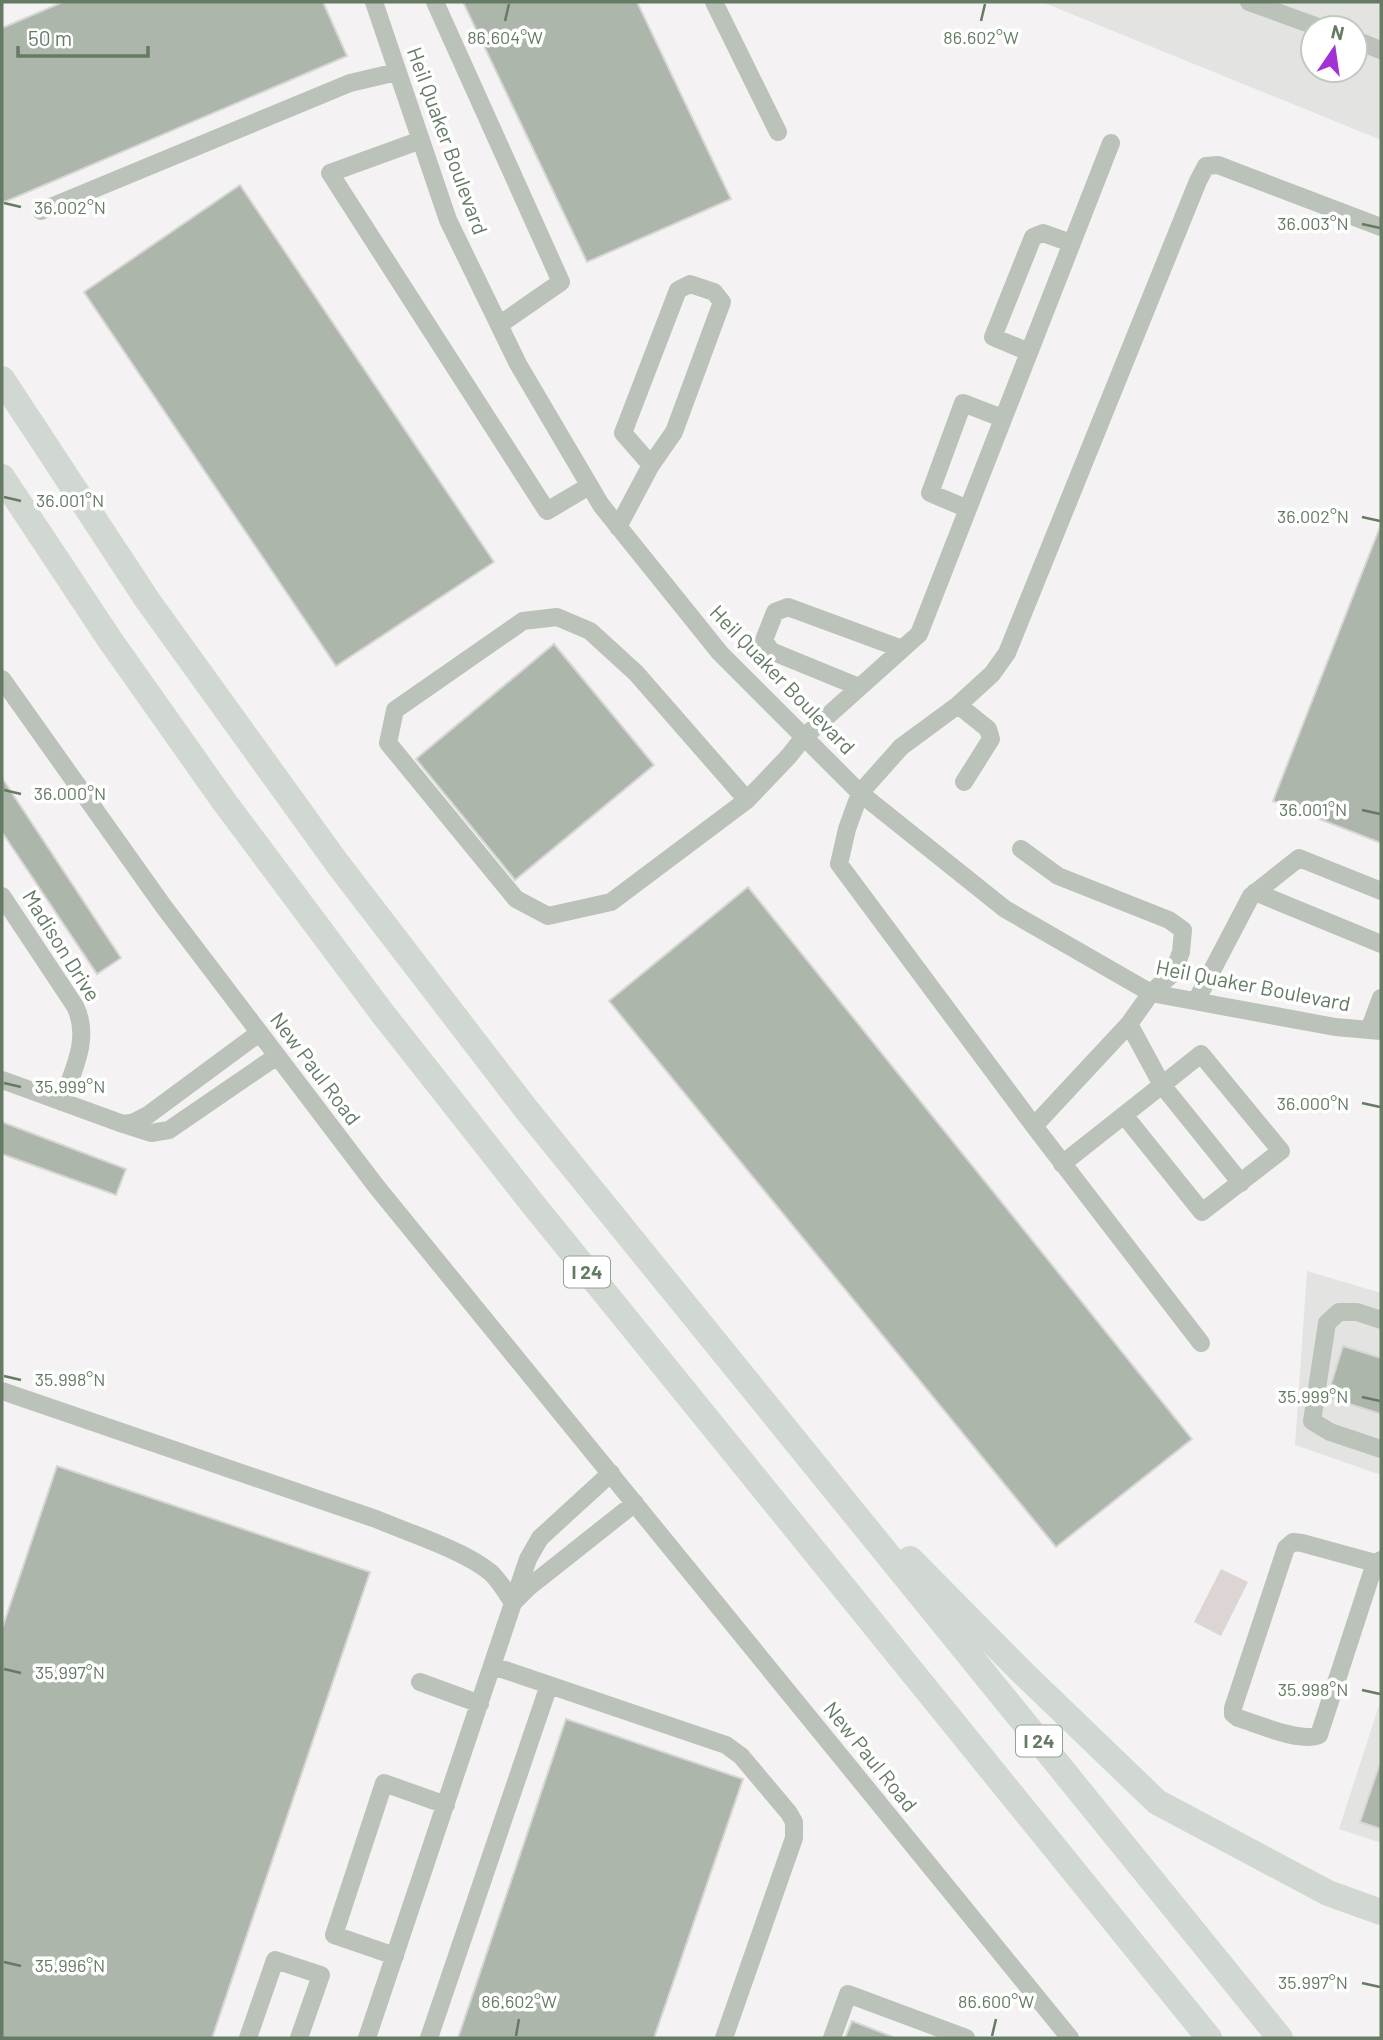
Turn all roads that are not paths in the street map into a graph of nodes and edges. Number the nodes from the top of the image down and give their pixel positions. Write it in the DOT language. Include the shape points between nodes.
graph roads {
  1 [pos="374,2"];
  2 [pos="435,2"];
  3 [pos="714,2"];
  4 [pos="1249,2"];
  5 [pos="1299,20"];
  6 [pos="397,72"];
  7 [pos="778,132"];
  8 [pos="421,140"];
  9 [pos="1111,143"];
  10 [pos="41,211"];
  11 [pos="1381,227"];
  12 [pos="1072,243"];
  13 [pos="499,325"];
  14 [pos="1028,352"];
  15 [pos="2,379"];
  16 [pos="1002,418"];
  17 [pos="651,465"];
  18 [pos="2,477"];
  19 [pos="589,486"];
  20 [pos="968,509"];
  21 [pos="618,527"];
  22 [pos="902,649"];
  23 [pos="2,679"];
  24 [pos="859,687"];
  25 [pos="958,705"];
  26 [pos="803,738"];
  27 [pos="964,782"];
  28 [pos="860,793"];
  29 [pos="747,800"];
  30 [pos="1021,849"];
  31 [pos="1381,891"];
  32 [pos="1255,892"];
  33 [pos="2,896"];
  34 [pos="1381,944"];
  35 [pos="1151,993"];
  36 [pos="1381,998"];
  37 [pos="1196,1002"];
  38 [pos="1129,1024"];
  39 [pos="1375,1030"];
  40 [pos="259,1032"];
  41 [pos="276,1056"];
  42 [pos="199,1078"];
  43 [pos="2,1080"];
  44 [pos="1161,1085"];
  45 [pos="215,1099"];
  46 [pos="62,1102"];
  47 [pos="1124,1115"];
  48 [pos="123,1124"];
  49 [pos="1034,1126"];
  50 [pos="1062,1164"];
  51 [pos="1241,1182"];
  52 [pos="1381,1320"];
  53 [pos="1201,1343"];
  54 [pos="2,1391"];
  55 [pos="798,1444"];
  56 [pos="1381,1449"];
  57 [pos="611,1473"];
  58 [pos="635,1503"];
  59 [pos="1378,1562"];
  60 [pos="513,1603"];
  61 [pos="493,1666"];
  62 [pos="420,1682"];
  63 [pos="549,1685"];
  64 [pos="480,1703"];
  65 [pos="446,1805"];
  66 [pos="1381,1913"];
  67 [pos="395,1956"];
  68 [pos="304,2037"];
  69 [pos="248,2038"];
  70 [pos="367,2038"];
  71 [pos="429,2038"];
  72 [pos="724,2038"];
  73 [pos="832,2038"];
  74 [pos="964,2038"];
  75 [pos="1070,2038"];
  76 [pos="1209,2038"];
  77 [pos="1280,2038"];
  1 -- 6 [label="street, Heil Quaker Boulevard"];
  2 -- 13 [label="street" via="561,282"];
  3 -- 7 [label="street"];
  4 -- 5 [label="street"];
  6 -- 8 [label="street, Heil Quaker Boulevard"];
  6 -- 10 [label="street" via="350,83"];
  8 -- 13 [label="street, Heil Quaker Boulevard" via="448,220"];
  8 -- 19 [label="street" via="330,173 547,511"];
  9 -- 12 [label="street"];
  11 -- 25 [label="street" via="1218,165 1206,166 1007,653"];
  12 -- 14 [label="street"];
  12 -- 14 [label="street" via="1043,233 1033,237 993,337"];
  13 -- 19 [label="street, Heil Quaker Boulevard"];
  14 -- 16 [label="street"];
  15 -- 55 [label="highway, I 24" via="148,601 337,863 526,1109"];
  16 -- 20 [label="street"];
  16 -- 20 [label="street" via="963,403 958,416 930,493"];
  17 -- 17 [label="street" via="674,432 722,302 714,292 690,284 678,290 623,433"];
  17 -- 21 [label="street"];
  18 -- 76 [label="highway, I 24" via="206,777 383,1014"];
  19 -- 21 [label="street, Heil Quaker Boulevard"];
  20 -- 22 [label="street" via="919,634"];
  21 -- 26 [label="street, Heil Quaker Boulevard" via="720,653"];
  22 -- 24 [label="street"];
  22 -- 24 [label="street" via="788,607 775,612 764,640 771,651"];
  23 -- 40 [label="street, New Paul Road"];
  24 -- 26 [label="street"];
  25 -- 27 [label="street" via="988,729 991,740"];
  25 -- 28 [label="street" via="901,747"];
  26 -- 28 [label="street, Heil Quaker Boulevard"];
  26 -- 29 [label="street"];
  28 -- 35 [label="street, Heil Quaker Boulevard" via="1005,909"];
  28 -- 49 [label="street" via="839,864"];
  29 -- 29 [label="street" via="611,902 548,916 516,899 388,743 395,710 523,621 557,617 590,631 636,673"];
  30 -- 35 [label="street" via="1058,876 1169,920 1183,930 1173,973"];
  31 -- 32 [label="street" via="1299,858"];
  32 -- 34 [label="street"];
  32 -- 37 [label="street"];
  33 -- 46 [label="street, Madison Drive" via="80,1018 81,1045"];
  35 -- 37 [label="street, Heil Quaker Boulevard"];
  35 -- 38 [label="street"];
  36 -- 39 [label="street"];
  37 -- 39 [label="street, Heil Quaker Boulevard"];
  38 -- 44 [label="street"];
  38 -- 49 [label="street"];
  40 -- 41 [label="street, New Paul Road"];
  40 -- 42 [label="street"];
  41 -- 45 [label="street"];
  41 -- 57 [label="street, New Paul Road"];
  42 -- 45 [label="street"];
  42 -- 48 [label="street" via="148,1115"];
  43 -- 46 [label="street"];
  44 -- 47 [label="street"];
  44 -- 51 [label="street"];
  44 -- 51 [label="street" via="1200,1054 1281,1151"];
  45 -- 48 [label="street" via="162,1132"];
  46 -- 48 [label="street"];
  47 -- 50 [label="street"];
  47 -- 51 [label="street" via="1202,1212"];
  49 -- 50 [label="street"];
  50 -- 53 [label="street"];
  52 -- 56 [label="street" via="1339,1312 1327,1323 1312,1421"];
  54 -- 60 [label="street" via="424,1539 480,1565 498,1580"];
  55 -- 66 [label="highway" via="1024,1674 1157,1801 1328,1893"];
  55 -- 77 [label="highway, I 24"];
  57 -- 58 [label="street, New Paul Road"];
  57 -- 60 [label="street" via="540,1538"];
  58 -- 60 [label="street"];
  58 -- 75 [label="street, New Paul Road"];
  59 -- 59 [label="street" via="1319,1734 1299,1737 1233,1714 1286,1548 1293,1542 1302,1543"];
  60 -- 61 [label="street"];
  61 -- 63 [label="street"];
  61 -- 64 [label="street"];
  62 -- 64 [label="street"];
  63 -- 71 [label="street"];
  63 -- 72 [label="street" via="726,1745 741,1756 794,1822 794,1838"];
  64 -- 65 [label="street"];
  65 -- 67 [label="street"];
  65 -- 67 [label="street" via="384,1783 334,1935"];
  67 -- 70 [label="street"];
  68 -- 69 [label="street" via="321,1975 275,1959"];
  73 -- 74 [label="street" via="848,1994"];
}
